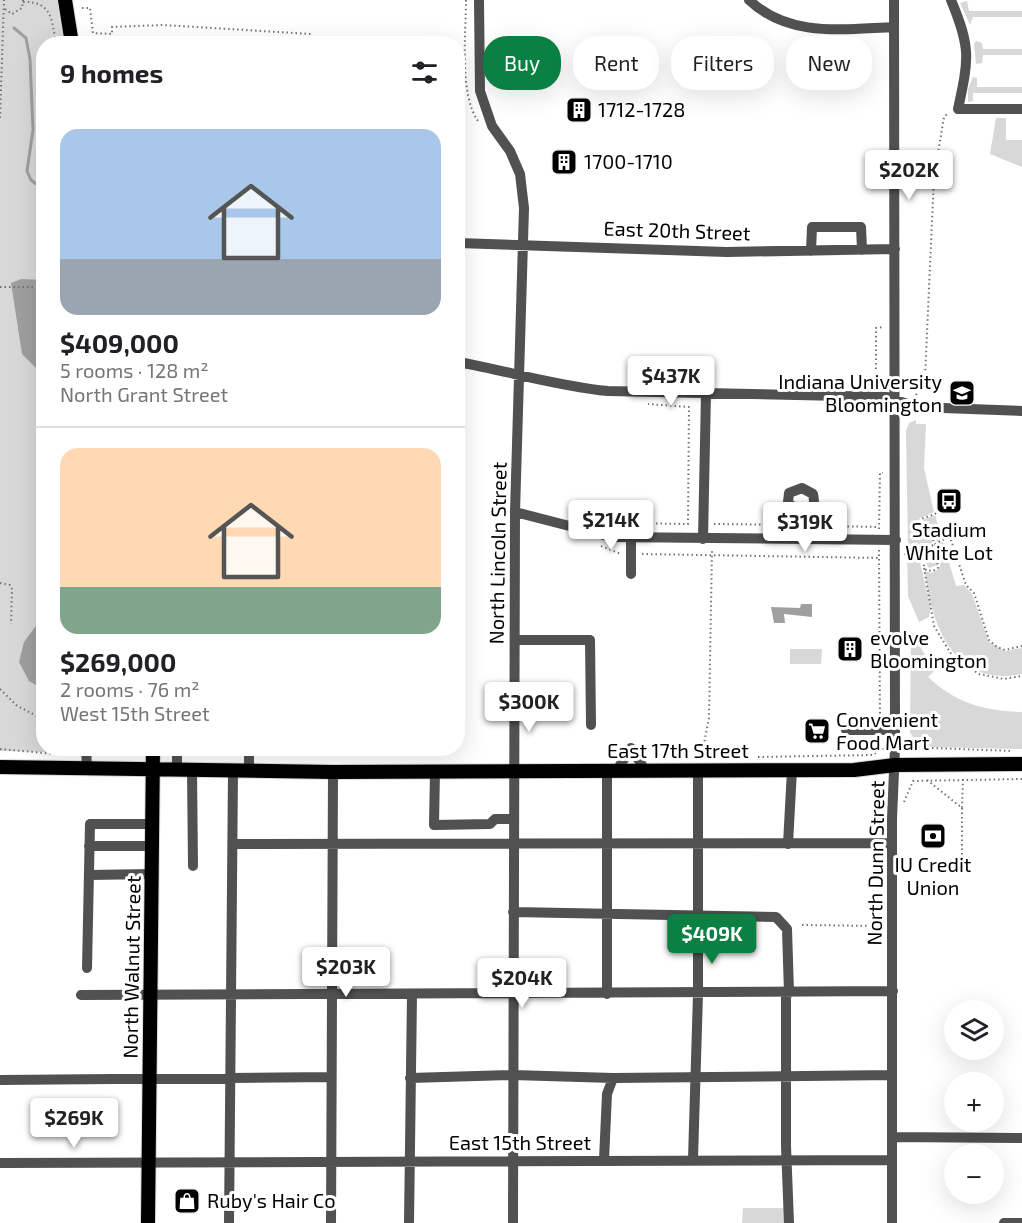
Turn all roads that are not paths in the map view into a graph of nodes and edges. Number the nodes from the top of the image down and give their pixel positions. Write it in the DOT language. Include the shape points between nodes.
graph roads {
  1 [pos="65,0"];
  2 [pos="479,0"];
  3 [pos="749,0"];
  4 [pos="894,0"];
  5 [pos="951,0"];
  6 [pos="894,27"];
  7 [pos="71,36"];
  8 [pos="1022,109"];
  9 [pos="465,243"];
  10 [pos="524,243"];
  11 [pos="895,249"];
  12 [pos="862,250"];
  13 [pos="811,251"];
  14 [pos="465,363"];
  15 [pos="520,373"];
  16 [pos="706,393"];
  17 [pos="896,401"];
  18 [pos="1022,411"];
  19 [pos="814,507"];
  20 [pos="515,512"];
  21 [pos="631,538"];
  22 [pos="703,539"];
  23 [pos="813,539"];
  24 [pos="896,540"];
  25 [pos="631,574"];
  26 [pos="515,640"];
  27 [pos="591,725"];
  28 [pos="846,730"];
  29 [pos="895,730"];
  30 [pos="153,756"];
  31 [pos="177,756"];
  32 [pos="249,756"];
  33 [pos="86,757"];
  34 [pos="1022,764"];
  35 [pos="895,765"];
  36 [pos="0,767"];
  37 [pos="154,769"];
  38 [pos="177,770"];
  39 [pos="192,770"];
  40 [pos="514,770"];
  41 [pos="612,770"];
  42 [pos="645,770"];
  43 [pos="698,770"];
  44 [pos="792,770"];
  45 [pos="233,771"];
  46 [pos="249,771"];
  47 [pos="435,771"];
  48 [pos="333,772"];
  49 [pos="514,819"];
  50 [pos="153,824"];
  51 [pos="892,843"];
  52 [pos="232,844"];
  53 [pos="332,844"];
  54 [pos="607,844"];
  55 [pos="698,844"];
  56 [pos="788,844"];
  57 [pos="514,845"];
  58 [pos="89,846"];
  59 [pos="153,846"];
  60 [pos="193,866"];
  61 [pos="152,874"];
  62 [pos="89,875"];
  63 [pos="513,912"];
  64 [pos="607,913"];
  65 [pos="698,913"];
  66 [pos="87,968"];
  67 [pos="893,991"];
  68 [pos="788,993"];
  69 [pos="331,994"];
  70 [pos="412,994"];
  71 [pos="513,994"];
  72 [pos="607,994"];
  73 [pos="698,994"];
  74 [pos="81,995"];
  75 [pos="151,995"];
  76 [pos="231,995"];
  77 [pos="513,1075"];
  78 [pos="892,1075"];
  79 [pos="786,1076"];
  80 [pos="230,1077"];
  81 [pos="331,1077"];
  82 [pos="695,1077"];
  83 [pos="150,1078"];
  84 [pos="410,1078"];
  85 [pos="613,1078"];
  86 [pos="0,1080"];
  87 [pos="892,1137"];
  88 [pos="1022,1138"];
  89 [pos="788,1159"];
  90 [pos="604,1160"];
  91 [pos="693,1160"];
  92 [pos="891,1160"];
  93 [pos="410,1161"];
  94 [pos="513,1161"];
  95 [pos="230,1162"];
  96 [pos="331,1162"];
  97 [pos="0,1163"];
  98 [pos="149,1163"];
  99 [pos="148,1223"];
  100 [pos="229,1223"];
  101 [pos="331,1223"];
  102 [pos="409,1223"];
  103 [pos="513,1223"];
  104 [pos="789,1223"];
  105 [pos="892,1223"];
  106 [pos="1004,1223"];
  107 [pos="1022,1223"];
  1 -- 7 [label="main road"];
  2 -- 10 [label="street, North Lincoln Street" via="480,91 492,126 520,174"];
  3 -- 6 [label="street" via="762,13 817,30"];
  4 -- 6 [label="street, North Dunn Street"];
  5 -- 8 [label="street" via="968,51 958,109"];
  6 -- 11 [label="street, North Dunn Street"];
  9 -- 10 [label="street, East 20th Street"];
  10 -- 13 [label="street, East 20th Street" via="727,252"];
  10 -- 15 [label="street, North Lincoln Street"];
  11 -- 12 [label="street, East 20th Street"];
  11 -- 17 [label="street, North Dunn Street"];
  12 -- 13 [label="street, East 20th Street"];
  12 -- 13 [label="street" via="861,227 812,227"];
  14 -- 15 [label="street"];
  15 -- 16 [label="street" via="577,388"];
  15 -- 20 [label="street, North Lincoln Street"];
  16 -- 17 [label="street" via="887,397"];
  16 -- 22 [label="street"];
  17 -- 18 [label="street" via="916,406"];
  17 -- 24 [label="street, North Dunn Street"];
  19 -- 23 [label="street"];
  20 -- 21 [label="street" via="582,531"];
  20 -- 26 [label="street, North Lincoln Street"];
  21 -- 22 [label="street"];
  21 -- 25 [label="street"];
  22 -- 23 [label="street"];
  23 -- 24 [label="street"];
  24 -- 29 [label="street, North Dunn Street" via="900,609"];
  26 -- 27 [label="street" via="590,640"];
  26 -- 40 [label="street, North Lincoln Street"];
  28 -- 29 [label="street"];
  29 -- 35 [label="street, North Dunn Street"];
  30 -- 37 [label="main road, North Walnut Street"];
  31 -- 38 [label="street"];
  32 -- 46 [label="street"];
  33 -- 36 [label="main road, East 17th Street"];
  33 -- 37 [label="main road, East 17th Street"];
  34 -- 35 [label="main road, East 17th Street"];
  35 -- 44 [label="main road, East 17th Street" via="854,770"];
  35 -- 51 [label="street, North Dunn Street"];
  37 -- 38 [label="main road, East 17th Street"];
  37 -- 50 [label="main road, North Walnut Street"];
  38 -- 39 [label="main road, East 17th Street"];
  39 -- 45 [label="main road, East 17th Street"];
  39 -- 60 [label="street"];
  40 -- 41 [label="main road, East 17th Street"];
  40 -- 47 [label="main road, East 17th Street"];
  40 -- 49 [label="street, North Lincoln Street"];
  41 -- 42 [label="main road, East 17th Street"];
  41 -- 42 [label="street" via="631,744"];
  41 -- 54 [label="street"];
  42 -- 43 [label="main road, East 17th Street"];
  43 -- 44 [label="main road, East 17th Street"];
  43 -- 55 [label="street"];
  44 -- 56 [label="street"];
  45 -- 46 [label="main road, East 17th Street"];
  45 -- 52 [label="street"];
  46 -- 48 [label="main road, East 17th Street"];
  47 -- 48 [label="main road, East 17th Street"];
  47 -- 49 [label="street" via="434,825 490,824 495,819"];
  48 -- 53 [label="street"];
  49 -- 57 [label="street, North Lincoln Street"];
  50 -- 58 [label="street" via="90,824"];
  50 -- 59 [label="main road, North Walnut Street"];
  51 -- 56 [label="street"];
  51 -- 67 [label="street, North Dunn Street"];
  52 -- 53 [label="street"];
  52 -- 76 [label="street"];
  53 -- 57 [label="street"];
  53 -- 69 [label="street"];
  54 -- 55 [label="street"];
  54 -- 57 [label="street"];
  54 -- 64 [label="street"];
  55 -- 56 [label="street"];
  55 -- 65 [label="street"];
  57 -- 63 [label="street, North Lincoln Street"];
  58 -- 59 [label="street"];
  58 -- 62 [label="street"];
  59 -- 61 [label="main road, North Walnut Street"];
  61 -- 62 [label="street"];
  61 -- 75 [label="main road, North Walnut Street"];
  62 -- 66 [label="street"];
  63 -- 64 [label="street"];
  63 -- 71 [label="street, North Lincoln Street"];
  64 -- 65 [label="street"];
  64 -- 72 [label="street"];
  65 -- 68 [label="street" via="771,915 781,920 789,937"];
  65 -- 73 [label="street"];
  67 -- 68 [label="street"];
  67 -- 78 [label="street, North Dunn Street"];
  68 -- 73 [label="street"];
  68 -- 79 [label="street"];
  69 -- 70 [label="street"];
  69 -- 76 [label="street"];
  69 -- 81 [label="street"];
  70 -- 71 [label="street"];
  70 -- 84 [label="street"];
  71 -- 72 [label="street"];
  71 -- 77 [label="street, North Lincoln Street"];
  72 -- 73 [label="street"];
  73 -- 82 [label="street"];
  74 -- 75 [label="street"];
  75 -- 76 [label="street"];
  75 -- 83 [label="main road, North Walnut Street"];
  76 -- 80 [label="street"];
  77 -- 84 [label="street"];
  77 -- 85 [label="street"];
  77 -- 94 [label="street, North Lincoln Street"];
  78 -- 79 [label="street"];
  78 -- 87 [label="street, North Dunn Street"];
  79 -- 82 [label="street"];
  79 -- 89 [label="street"];
  80 -- 81 [label="street"];
  80 -- 83 [label="street"];
  80 -- 95 [label="street"];
  81 -- 96 [label="street"];
  82 -- 85 [label="street"];
  82 -- 91 [label="street"];
  83 -- 86 [label="street"];
  83 -- 98 [label="main road, North Walnut Street"];
  84 -- 93 [label="street"];
  85 -- 90 [label="street" via="607,1094"];
  87 -- 88 [label="street"];
  87 -- 92 [label="street, North Dunn Street"];
  89 -- 91 [label="street, East 15th Street"];
  89 -- 92 [label="street, East 15th Street"];
  89 -- 104 [label="street"];
  90 -- 91 [label="street, East 15th Street"];
  90 -- 94 [label="street, East 15th Street"];
  92 -- 105 [label="street, North Dunn Street"];
  93 -- 94 [label="street, East 15th Street"];
  93 -- 96 [label="street, East 15th Street"];
  93 -- 102 [label="street"];
  94 -- 103 [label="street, North Lincoln Street"];
  95 -- 96 [label="street, East 15th Street"];
  95 -- 98 [label="street, East 15th Street"];
  95 -- 100 [label="street"];
  96 -- 101 [label="street"];
  97 -- 98 [label="street, East 15th Street"];
  98 -- 99 [label="main road, North Walnut Street"];
  106 -- 107 [label="street"];
}
